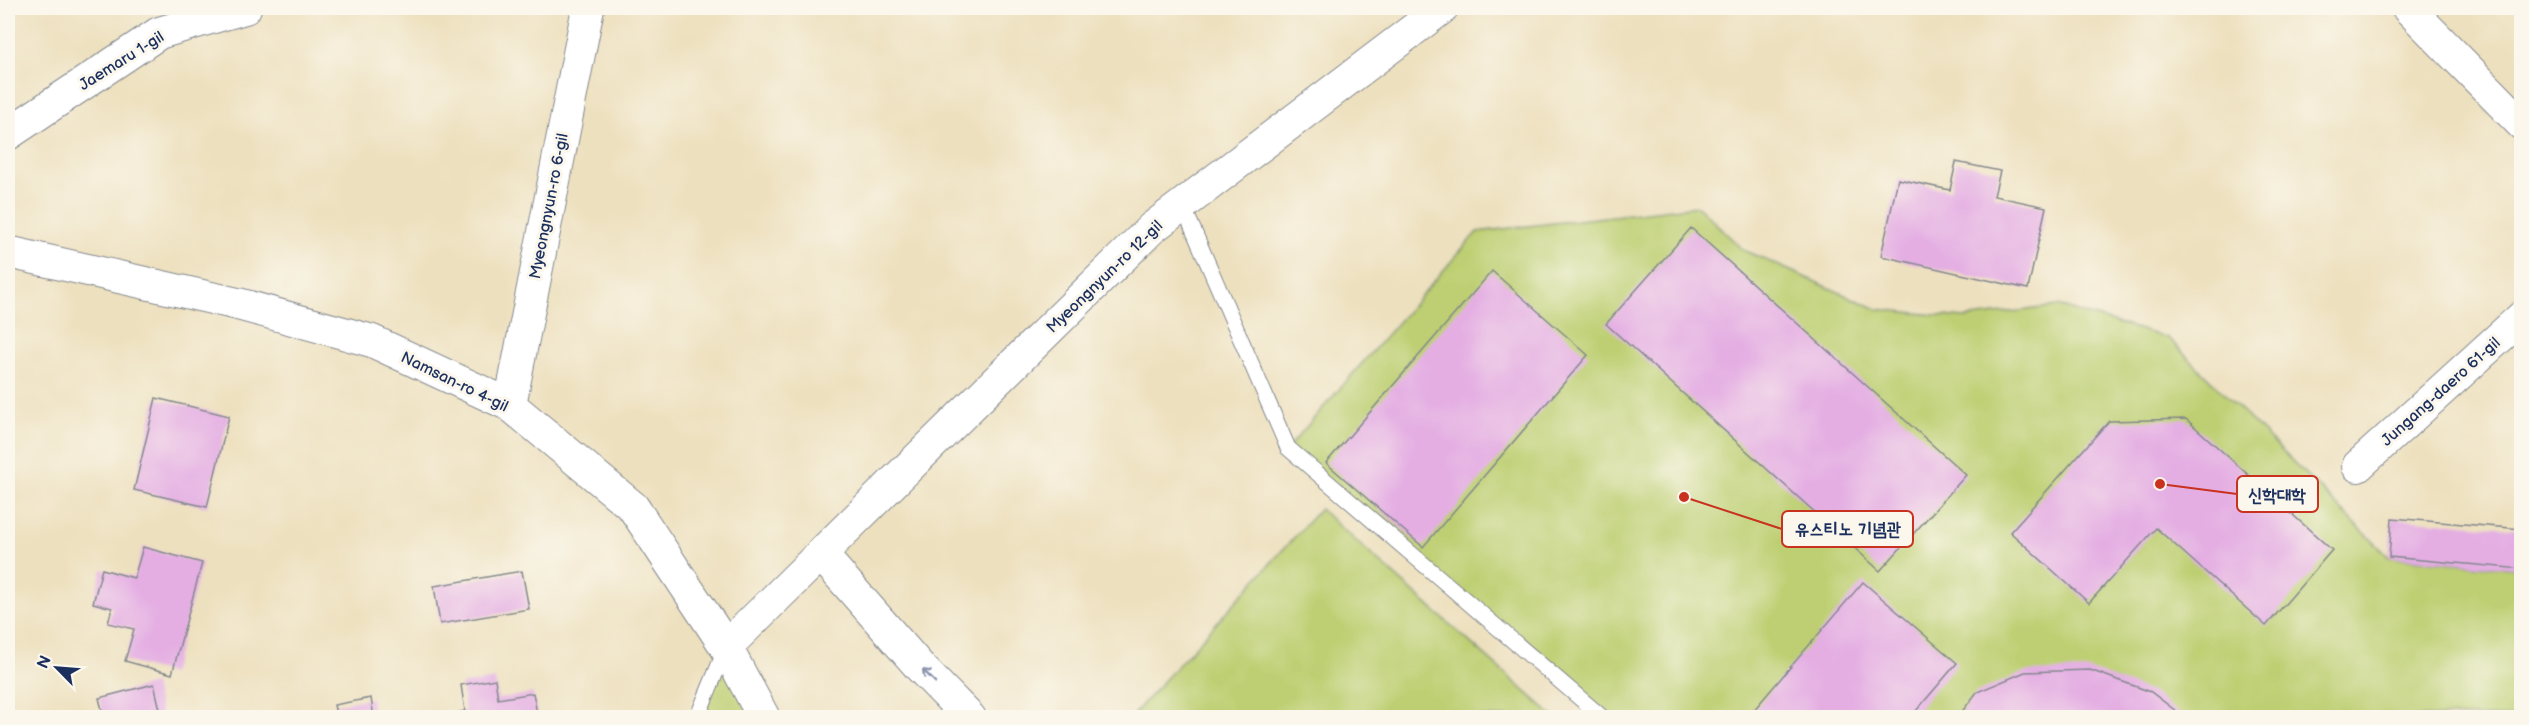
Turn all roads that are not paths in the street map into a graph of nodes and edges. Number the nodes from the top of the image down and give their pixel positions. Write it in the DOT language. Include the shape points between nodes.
graph roads {
  1 [pos="245,8"];
  2 [pos="588,8"];
  3 [pos="1442,8"];
  4 [pos="2408,8"];
  5 [pos="2522,124"];
  6 [pos="8,134"];
  7 [pos="1182,204"];
  8 [pos="8,252"];
  9 [pos="2522,317"];
  10 [pos="510,405"];
  11 [pos="2358,465"];
  12 [pos="821,554"];
  13 [pos="726,647"];
  14 [pos="697,717"];
  15 [pos="764,717"];
  16 [pos="970,717"];
  17 [pos="1603,717"];
  1 -- 6 [label="street, Jaemaru 1-gil" via="159,33"];
  2 -- 10 [label="street, Myeongnyun-ro 6-gil"];
  3 -- 7 [label="street, Myeongnyun-ro 12-gil"];
  4 -- 5 [label="street"];
  7 -- 12 [label="street, Myeongnyun-ro 12-gil" via="1152,228"];
  7 -- 17 [label="lane" via="1288,448"];
  8 -- 10 [label="street, Namsan-ro 4-gil" via="238,304 372,341"];
  9 -- 11 [label="street, Jungang-daero 61-gil"];
  10 -- 13 [label="street, Namsan-ro 4-gil" via="633,507"];
  12 -- 13 [label="street, Myeongnyun-ro 12-gil"];
  16 -- 12 [label="street, one-way" via="920,667"];
  13 -- 14 [label="lane"];
  13 -- 15 [label="street, Namsan-ro 4-gil"];
}
